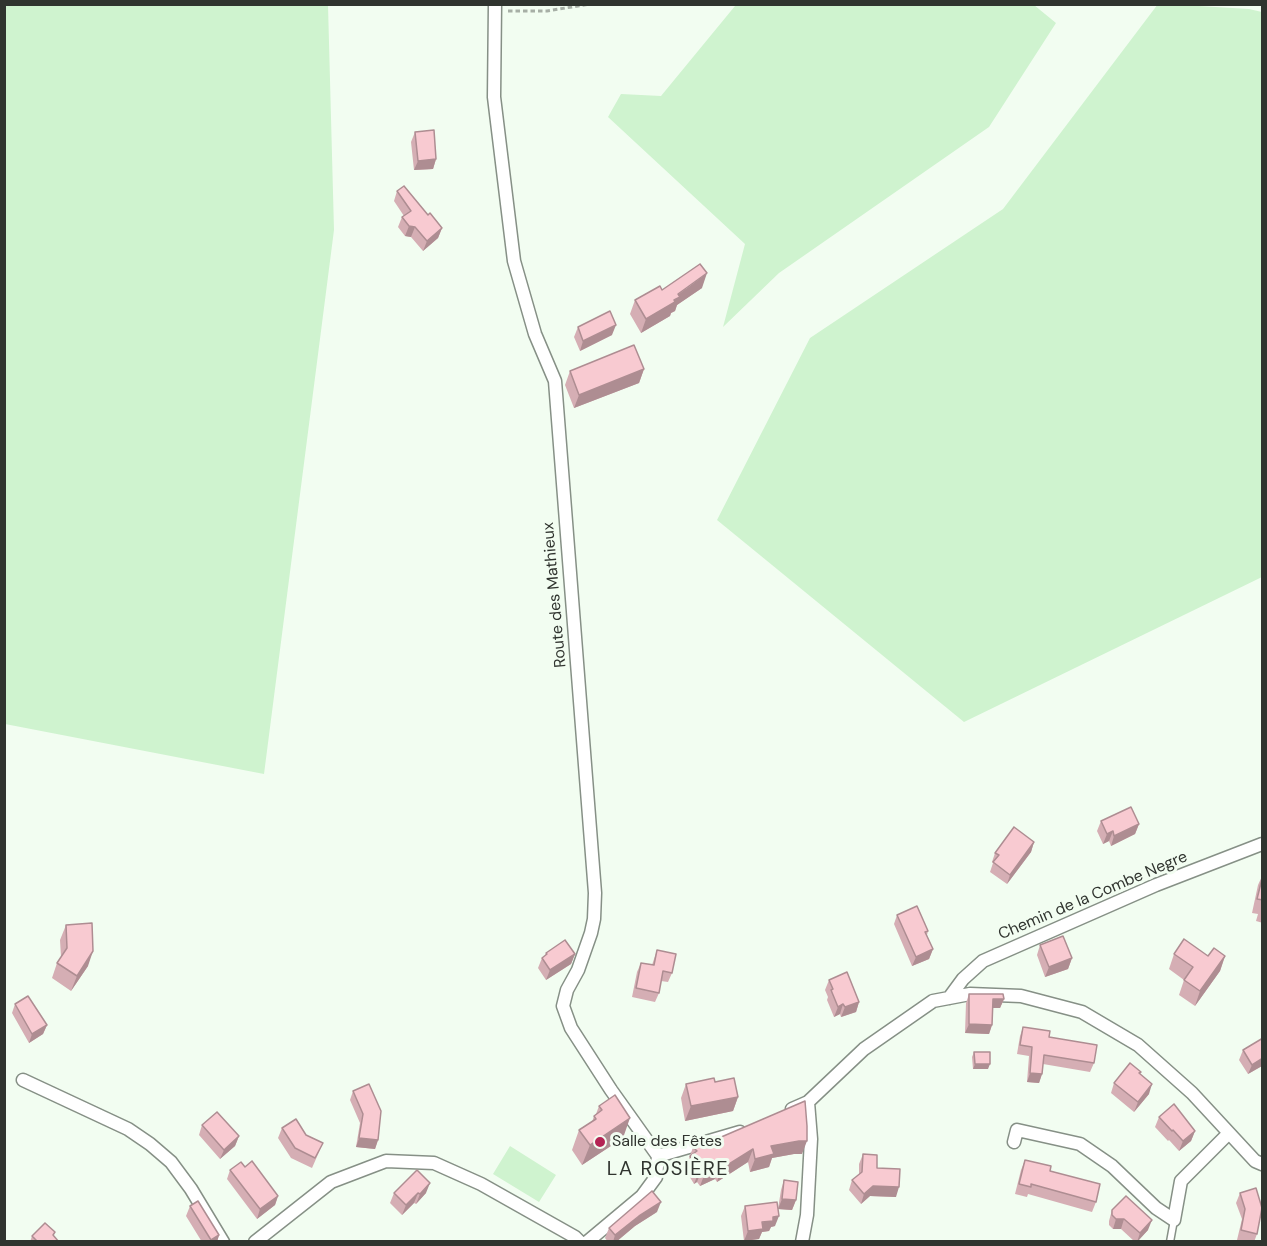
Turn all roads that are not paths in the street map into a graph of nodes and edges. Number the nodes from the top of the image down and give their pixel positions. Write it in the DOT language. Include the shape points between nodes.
graph roads {
  1 [pos="495,7"];
  2 [pos="1263,844"];
  3 [pos="949,998"];
  4 [pos="23,1080"];
  5 [pos="808,1102"];
  6 [pos="776,1116"];
  7 [pos="755,1125"];
  8 [pos="1229,1133"];
  9 [pos="1014,1142"];
  10 [pos="658,1156"];
  11 [pos="1263,1164"];
  12 [pos="1174,1220"];
  13 [pos="223,1242"];
  14 [pos="255,1242"];
  15 [pos="580,1242"];
  16 [pos="586,1242"];
  17 [pos="802,1242"];
  18 [pos="1170,1242"];
  1 -- 10 [label="street, Route des Mathieux" via="495,97 514,261 535,334 555,381 594,882 591,933 563,1006 582,1046"];
  2 -- 3 [label="street, Chemin de la Combe Negre" via="1156,885 983,961"];
  3 -- 5 [label="street" via="933,1001 864,1049"];
  3 -- 8 [label="street" via="970,994 1021,996 1082,1012 1138,1045 1192,1093"];
  4 -- 13 [label="street" via="128,1129 150,1144 171,1162"];
  5 -- 6 [label="street"];
  5 -- 17 [label="street" via="810,1151"];
  7 -- 10 [label="street"];
  8 -- 11 [label="street" via="1255,1161"];
  8 -- 12 [label="street" via="1181,1181"];
  9 -- 12 [label="street" via="1017,1130 1080,1144 1112,1166"];
  10 -- 16 [label="street" via="656,1177 642,1196"];
  12 -- 18 [label="lane"];
  14 -- 15 [label="street" via="331,1182 386,1161 434,1163 481,1184"];
}
